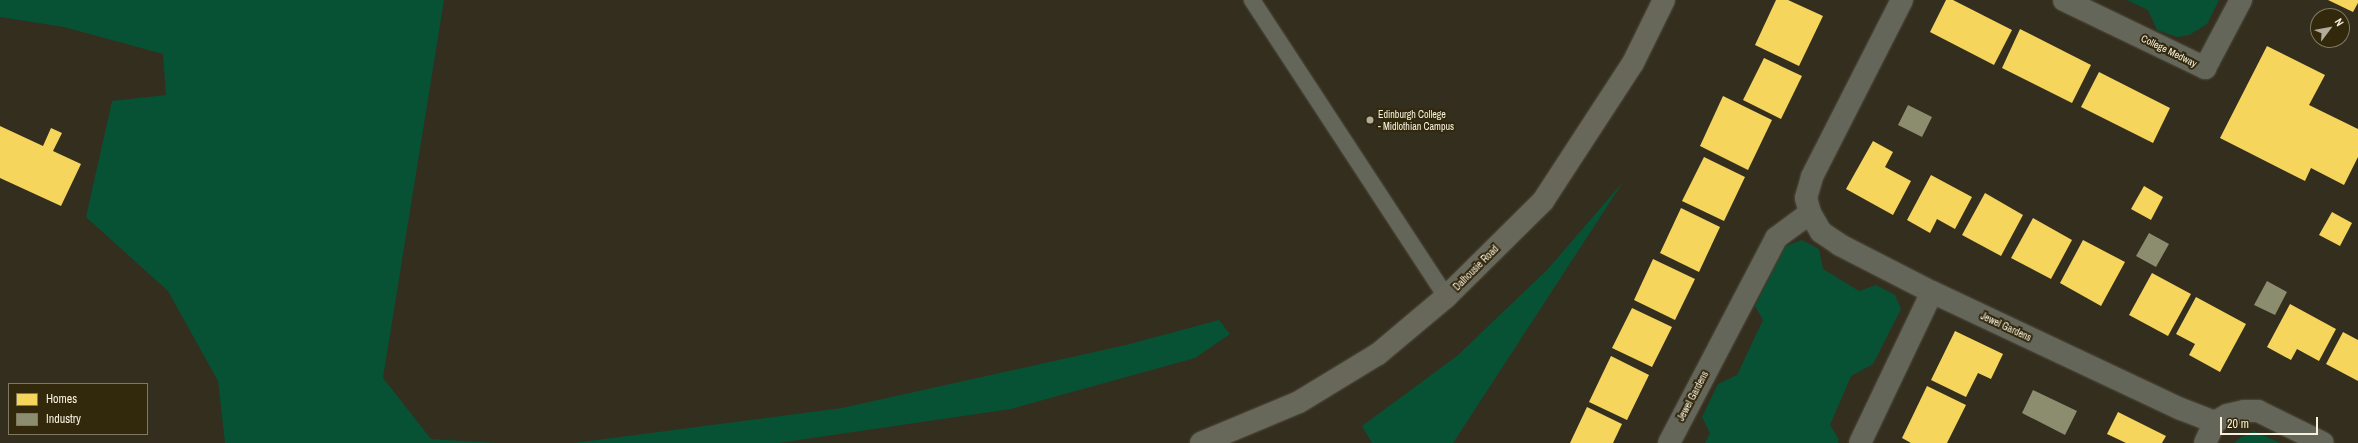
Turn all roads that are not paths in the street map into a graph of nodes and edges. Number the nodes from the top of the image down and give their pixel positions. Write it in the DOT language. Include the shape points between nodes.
graph roads {
  1 [pos="1252,0"];
  2 [pos="1664,0"];
  3 [pos="1902,0"];
  4 [pos="2064,0"];
  5 [pos="2240,0"];
  6 [pos="1810,213"];
  7 [pos="1932,292"];
  8 [pos="1446,297"];
  9 [pos="2215,422"];
  10 [pos="1201,443"];
  11 [pos="1669,443"];
  12 [pos="1860,443"];
  13 [pos="2205,443"];
  14 [pos="2324,443"];
  1 -- 8 [label="lane"];
  2 -- 8 [label="main road, Dalhousie Road" via="1633,63 1543,201"];
  3 -- 6 [label="street, Jewel Gardens" via="1812,177 1806,198"];
  4 -- 5 [label="street, College Medway" via="2205,68"];
  6 -- 7 [label="street, Jewel Gardens" via="1821,232 1840,245"];
  6 -- 11 [label="street, Jewel Gardens" via="1776,238"];
  7 -- 9 [label="street, Jewel Gardens" via="2181,409"];
  7 -- 12 [label="street"];
  8 -- 10 [label="main road, Dalhousie Road" via="1378,354 1299,402"];
  9 -- 13 [label="street"];
  9 -- 14 [label="street" via="2227,415 2258,411"];
}
